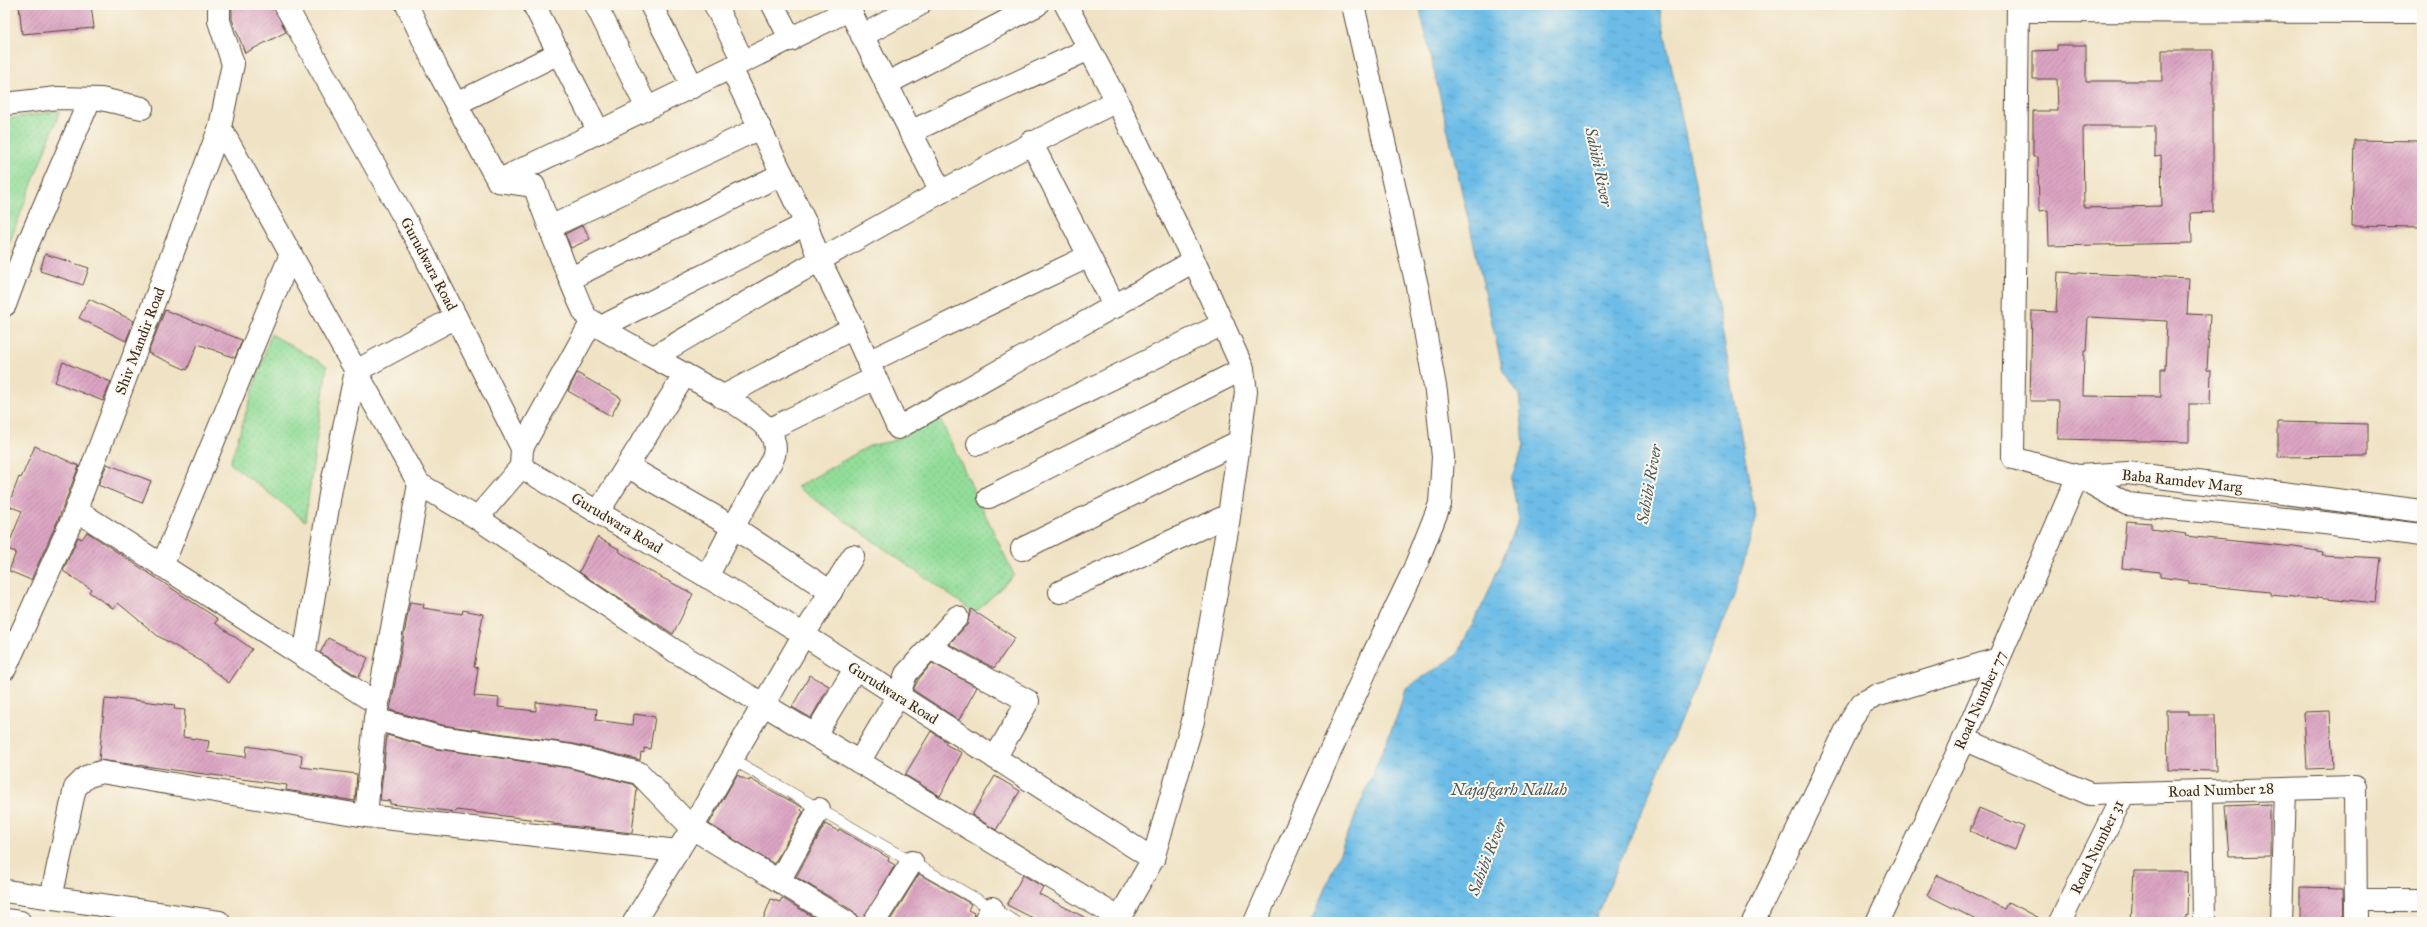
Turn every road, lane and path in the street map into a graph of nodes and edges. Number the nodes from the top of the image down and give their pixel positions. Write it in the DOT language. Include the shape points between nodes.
graph roads {
  1 [pos="219,5"];
  2 [pos="286,5"];
  3 [pos="407,5"];
  4 [pos="534,5"];
  5 [pos="596,5"];
  6 [pos="651,5"];
  7 [pos="715,5"];
  8 [pos="773,5"];
  9 [pos="919,5"];
  10 [pos="1037,5"];
  11 [pos="1066,5"];
  12 [pos="1353,5"];
  13 [pos="848,8"];
  14 [pos="2018,8"];
  15 [pos="2220,8"];
  16 [pos="2422,12"];
  17 [pos="862,36"];
  18 [pos="791,40"];
  19 [pos="1089,49"];
  20 [pos="559,53"];
  21 [pos="737,65"];
  22 [pos="886,84"];
  23 [pos="693,87"];
  24 [pos="90,99"];
  25 [pos="1117,101"];
  26 [pos="5,104"];
  27 [pos="456,104"];
  28 [pos="142,108"];
  29 [pos="647,108"];
  30 [pos="220,127"];
  31 [pos="760,128"];
  32 [pos="599,132"];
  33 [pos="910,132"];
  34 [pos="1031,142"];
  35 [pos="782,174"];
  36 [pos="498,181"];
  37 [pos="941,192"];
  38 [pos="806,224"];
  39 [pos="550,227"];
  40 [pos="291,254"];
  41 [pos="1089,256"];
  42 [pos="819,259"];
  43 [pos="1194,261"];
  44 [pos="571,278"];
  45 [pos="5,305"];
  46 [pos="1115,307"];
  47 [pos="456,317"];
  48 [pos="596,324"];
  49 [pos="1223,324"];
  50 [pos="854,328"];
  51 [pos="654,357"];
  52 [pos="1243,369"];
  53 [pos="872,370"];
  54 [pos="356,371"];
  55 [pos="684,376"];
  56 [pos="722,397"];
  57 [pos="768,430"];
  58 [pos="1240,441"];
  59 [pos="978,444"];
  60 [pos="521,457"];
  61 [pos="627,466"];
  62 [pos="2078,476"];
  63 [pos="419,484"];
  64 [pos="988,497"];
  65 [pos="76,510"];
  66 [pos="2422,511"];
  67 [pos="598,512"];
  68 [pos="1229,515"];
  69 [pos="477,518"];
  70 [pos="733,527"];
  71 [pos="2422,535"];
  72 [pos="1022,549"];
  73 [pos="853,556"];
  74 [pos="162,566"];
  75 [pos="707,577"];
  76 [pos="831,592"];
  77 [pos="1060,592"];
  78 [pos="957,617"];
  79 [pos="803,636"];
  80 [pos="930,648"];
  81 [pos="304,657"];
  82 [pos="1998,659"];
  83 [pos="5,669"];
  84 [pos="855,669"];
  85 [pos="898,696"];
  86 [pos="368,698"];
  87 [pos="764,705"];
  88 [pos="375,719"];
  89 [pos="815,735"];
  90 [pos="1964,738"];
  91 [pos="995,758"];
  92 [pos="732,759"];
  93 [pos="860,762"];
  94 [pos="2285,789"];
  95 [pos="2202,791"];
  96 [pos="2124,793"];
  97 [pos="819,809"];
  98 [pos="366,816"];
  99 [pos="692,828"];
  100 [pos="678,851"];
  101 [pos="1153,859"];
  102 [pos="912,862"];
  103 [pos="779,881"];
  104 [pos="5,891"];
  105 [pos="51,898"];
  106 [pos="2356,900"];
  107 [pos="2422,900"];
  108 [pos="988,915"];
  109 [pos="183,919"];
  110 [pos="5,920"];
  111 [pos="1118,920"];
  112 [pos="20,922"];
  113 [pos="219,922"];
  114 [pos="634,922"];
  115 [pos="846,922"];
  116 [pos="874,922"];
  117 [pos="1016,922"];
  118 [pos="1255,922"];
  119 [pos="1754,922"];
  120 [pos="1877,922"];
  121 [pos="2060,922"];
  122 [pos="2204,922"];
  123 [pos="2281,922"];
  124 [pos="2356,922"];
  1 -- 30 [label="street, Shiv Mandir Road" via="219,21 233,64"];
  2 -- 47 [label="street, Gurudwara Road" via="420,246"];
  3 -- 27 [label="street"];
  4 -- 20 [label="street"];
  5 -- 29 [label="street"];
  6 -- 23 [label="street"];
  7 -- 21 [label="street"];
  8 -- 18 [label="street"];
  9 -- 17 [label="street"];
  10 -- 22 [label="street"];
  11 -- 19 [label="street"];
  12 -- 118 [label="street" via="1417,286 1436,392 1442,457 1440,504 1413,572 1368,666"];
  13 -- 17 [label="street"];
  13 -- 18 [label="street"];
  14 -- 15 [label="street"];
  14 -- 62 [label="street" via="2013,458"];
  15 -- 16 [label="street"];
  17 -- 22 [label="street"];
  18 -- 21 [label="street"];
  19 -- 25 [label="street"];
  19 -- 33 [label="street"];
  20 -- 27 [label="street"];
  20 -- 32 [label="street"];
  21 -- 23 [label="street"];
  21 -- 31 [label="street"];
  22 -- 33 [label="street"];
  23 -- 29 [label="street"];
  24 -- 26 [label="street" via="57,98"];
  24 -- 28 [label="street"];
  24 -- 45 [label="street" via="26,248"];
  25 -- 34 [label="street"];
  25 -- 43 [label="street"];
  27 -- 36 [label="street"];
  29 -- 32 [label="street"];
  30 -- 40 [label="street"];
  30 -- 65 [label="street, Shiv Mandir Road"];
  31 -- 35 [label="street"];
  31 -- 39 [label="street"];
  32 -- 36 [label="street"];
  33 -- 37 [label="street"];
  34 -- 37 [label="street"];
  34 -- 41 [label="street"];
  35 -- 38 [label="street"];
  35 -- 44 [label="street"];
  36 -- 39 [label="street" via="534,186"];
  37 -- 42 [label="street"];
  38 -- 42 [label="street"];
  38 -- 48 [label="street"];
  39 -- 44 [label="street"];
  40 -- 54 [label="street"];
  40 -- 74 [label="street"];
  41 -- 46 [label="street"];
  41 -- 53 [label="street"];
  42 -- 50 [label="street"];
  42 -- 51 [label="street"];
  43 -- 46 [label="street"];
  43 -- 49 [label="street"];
  44 -- 48 [label="street" via="588,319"];
  46 -- 53 [label="street" via="898,428"];
  47 -- 54 [label="street"];
  47 -- 60 [label="street, Gurudwara Road"];
  48 -- 51 [label="street"];
  48 -- 60 [label="street"];
  49 -- 52 [label="street"];
  49 -- 59 [label="street"];
  50 -- 53 [label="street"];
  50 -- 56 [label="street"];
  51 -- 55 [label="street"];
  52 -- 58 [label="street" via="1246,392"];
  52 -- 64 [label="street"];
  53 -- 57 [label="street"];
  54 -- 63 [label="street"];
  54 -- 81 [label="street" via="331,488"];
  55 -- 56 [label="street"];
  55 -- 61 [label="street"];
  56 -- 57 [label="street" via="757,419"];
  57 -- 70 [label="street" via="776,452"];
  58 -- 68 [label="street"];
  58 -- 72 [label="street"];
  60 -- 67 [label="street, Gurudwara Road"];
  60 -- 69 [label="street"];
  61 -- 67 [label="street"];
  61 -- 70 [label="street"];
  62 -- 66 [label="street, Baba Ramdev Marg" via="2128,473"];
  62 -- 71 [label="street, Baba Ramdev Marg" via="2127,504"];
  62 -- 82 [label="street, Road Number 77"];
  63 -- 69 [label="street"];
  63 -- 88 [label="street"];
  65 -- 74 [label="street"];
  65 -- 83 [label="street, Shiv Mandir Road"];
  67 -- 75 [label="street, Gurudwara Road"];
  68 -- 77 [label="street"];
  68 -- 101 [label="street" via="1193,721"];
  69 -- 87 [label="street" via="678,653"];
  70 -- 75 [label="street"];
  70 -- 76 [label="street"];
  73 -- 76 [label="street"];
  74 -- 81 [label="street"];
  75 -- 79 [label="street, Gurudwara Road"];
  76 -- 79 [label="street"];
  78 -- 80 [label="street"];
  79 -- 84 [label="street, Gurudwara Road"];
  79 -- 87 [label="street"];
  80 -- 85 [label="street" via="906,674"];
  80 -- 91 [label="street" via="1028,701"];
  81 -- 86 [label="street"];
  82 -- 90 [label="street, Road Number 77"];
  82 -- 119 [label="street" via="1876,696 1862,703 1853,716"];
  84 -- 85 [label="street, Gurudwara Road"];
  84 -- 89 [label="street"];
  85 -- 91 [label="street, Gurudwara Road"];
  85 -- 93 [label="street"];
  87 -- 89 [label="street"];
  87 -- 92 [label="street"];
  88 -- 98 [label="street"];
  88 -- 99 [label="street" via="439,737 571,756 639,773"];
  89 -- 93 [label="street"];
  90 -- 96 [label="street, Road Number 28" via="2090,794"];
  90 -- 120 [label="street, Road Number 77"];
  91 -- 101 [label="street, Gurudwara Road"];
  92 -- 97 [label="lane"];
  92 -- 99 [label="street"];
  93 -- 111 [label="street"];
  94 -- 95 [label="street, Road Number 28"];
  94 -- 106 [label="street, Road Number 28" via="2355,787"];
  94 -- 123 [label="street"];
  95 -- 96 [label="street, Road Number 28"];
  95 -- 122 [label="street"];
  96 -- 121 [label="street, Road Number 31"];
  97 -- 102 [label="lane"];
  97 -- 103 [label="street"];
  98 -- 100 [label="street"];
  98 -- 105 [label="street" via="101,772 86,777 75,788"];
  99 -- 100 [label="street"];
  99 -- 103 [label="street"];
  100 -- 114 [label="street"];
  101 -- 111 [label="street"];
  102 -- 108 [label="lane"];
  102 -- 116 [label="street"];
  103 -- 115 [label="street"];
  104 -- 105 [label="street"];
  105 -- 109 [label="street"];
  106 -- 107 [label="street"];
  106 -- 124 [label="street, Road Number 28"];
  108 -- 117 [label="lane"];
  109 -- 113 [label="street"];
  110 -- 112 [label="street"];
}
